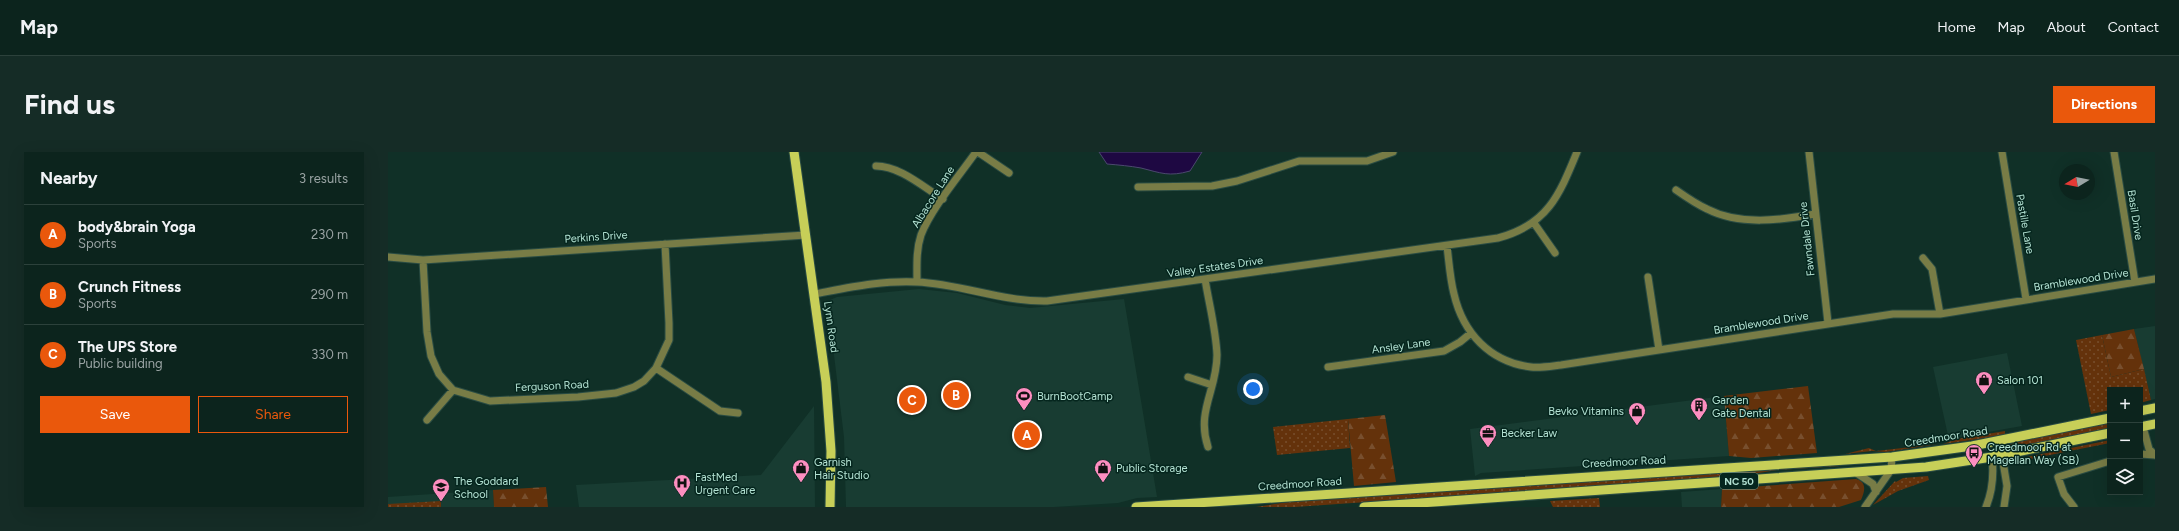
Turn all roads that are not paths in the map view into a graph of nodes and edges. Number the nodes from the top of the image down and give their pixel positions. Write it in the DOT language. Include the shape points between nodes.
graph roads {
  1 [pos="794,152"];
  2 [pos="977,152"];
  3 [pos="1393,152"];
  4 [pos="1576,152"];
  5 [pos="1809,152"];
  6 [pos="2002,152"];
  7 [pos="2114,152"];
  8 [pos="876,166"];
  9 [pos="1009,174"];
  10 [pos="1138,187"];
  11 [pos="1676,190"];
  12 [pos="942,199"];
  13 [pos="1816,214"];
  14 [pos="1534,223"];
  15 [pos="806,235"];
  16 [pos="665,244"];
  17 [pos="1447,246"];
  18 [pos="1555,253"];
  19 [pos="388,257"];
  20 [pos="1923,258"];
  21 [pos="424,260"];
  22 [pos="1648,277"];
  23 [pos="1205,279"];
  24 [pos="2155,279"];
  25 [pos="917,282"];
  26 [pos="2135,282"];
  27 [pos="814,294"];
  28 [pos="2026,299"];
  29 [pos="1940,314"];
  30 [pos="1828,323"];
  31 [pos="1471,333"];
  32 [pos="1659,350"];
  33 [pos="1328,367"];
  34 [pos="656,368"];
  35 [pos="1188,378"];
  36 [pos="1212,385"];
  37 [pos="453,390"];
  38 [pos="2155,408"];
  39 [pos="2143,410"];
  40 [pos="738,413"];
  41 [pos="2107,419"];
  42 [pos="427,420"];
  43 [pos="2155,424"];
  44 [pos="2143,427"];
  45 [pos="2143,432"];
  46 [pos="2107,434"];
  47 [pos="1208,447"];
  48 [pos="2143,454"];
  49 [pos="2155,455"];
  50 [pos="2002,456"];
  51 [pos="1892,457"];
  52 [pos="1992,457"];
  53 [pos="2107,462"];
  54 [pos="1890,470"];
  55 [pos="1855,472"];
  56 [pos="1876,492"];
  57 [pos="1165,506"];
  58 [pos="830,507"];
  59 [pos="1136,507"];
  60 [pos="1364,507"];
  61 [pos="1865,507"];
  62 [pos="1986,507"];
  63 [pos="2004,507"];
  64 [pos="2074,507"];
  1 -- 15 [label="main road, Lynn Road"];
  2 -- 9 [label="street"];
  2 -- 12 [label="street, Albacore Lane"];
  3 -- 10 [label="street" via="1367,161 1299,161 1237,181 1212,186"];
  4 -- 14 [label="street, Valley Estates Drive" via="1556,199"];
  5 -- 13 [label="street, Fawndale Drive"];
  6 -- 28 [label="street, Pastille Lane"];
  7 -- 26 [label="street, Basil Drive"];
  8 -- 12 [label="street" via="895,169"];
  11 -- 13 [label="street" via="1708,210 1741,220 1769,220"];
  12 -- 25 [label="street, Albacore Lane" via="921,235"];
  13 -- 30 [label="street, Fawndale Drive"];
  14 -- 17 [label="street, Valley Estates Drive" via="1506,236"];
  14 -- 18 [label="street"];
  15 -- 16 [label="street, Perkins Drive"];
  15 -- 27 [label="main road, Lynn Road"];
  16 -- 21 [label="street, Perkins Drive"];
  16 -- 34 [label="street, Ferguson Road" via="669,339"];
  17 -- 23 [label="street, Valley Estates Drive"];
  17 -- 31 [label="street, Bramblewood Drive" via="1453,293"];
  19 -- 21 [label="street, Perkins Drive"];
  20 -- 29 [label="street" via="1932,269"];
  21 -- 37 [label="street" via="427,332 431,356 439,374"];
  22 -- 32 [label="street"];
  23 -- 25 [label="street, Valley Estates Drive" via="1047,301 1001,297"];
  23 -- 36 [label="street" via="1217,354 1216,374"];
  24 -- 26 [label="street, Bramblewood Drive"];
  25 -- 27 [label="street, Valley Estates Drive" via="890,282"];
  26 -- 28 [label="street, Bramblewood Drive"];
  27 -- 58 [label="main road, Lynn Road" via="829,416"];
  28 -- 29 [label="street, Bramblewood Drive"];
  29 -- 30 [label="street, Bramblewood Drive" via="1893,314"];
  30 -- 32 [label="street, Bramblewood Drive"];
  31 -- 32 [label="street, Bramblewood Drive" via="1486,349 1504,361 1532,367"];
  31 -- 33 [label="street, Ansley Lane" via="1444,351"];
  34 -- 37 [label="street, Ferguson Road" via="634,387 608,394 490,401"];
  34 -- 40 [label="street" via="720,411"];
  35 -- 36 [label="street"];
  36 -- 47 [label="street" via="1204,413"];
  37 -- 42 [label="street"];
  38 -- 39 [label="main road"];
  41 -- 51 [label="main road, Creedmoor Road / NC 50" via="1972,446"];
  43 -- 44 [label="main road"];
  45 -- 49 [label="street" via="2149,449"];
  46 -- 50 [label="main road, NC 50"];
  48 -- 49 [label="street"];
  50 -- 52 [label="main road, NC 50"];
  50 -- 63 [label="street" via="2007,486"];
  51 -- 54 [label="street"];
  51 -- 57 [label="main road, Creedmoor Road / NC 50"];
  52 -- 54 [label="main road, NC 50"];
  52 -- 62 [label="street" via="1992,490"];
  53 -- 64 [label="street" via="2058,477 2064,494"];
  54 -- 55 [label="main road, NC 50"];
  54 -- 56 [label="street"];
  55 -- 56 [label="street" via="1873,484"];
  55 -- 60 [label="main road, NC 50"];
  56 -- 61 [label="street"];
  57 -- 59 [label="main road, Creedmoor Road / NC 50"];
}
